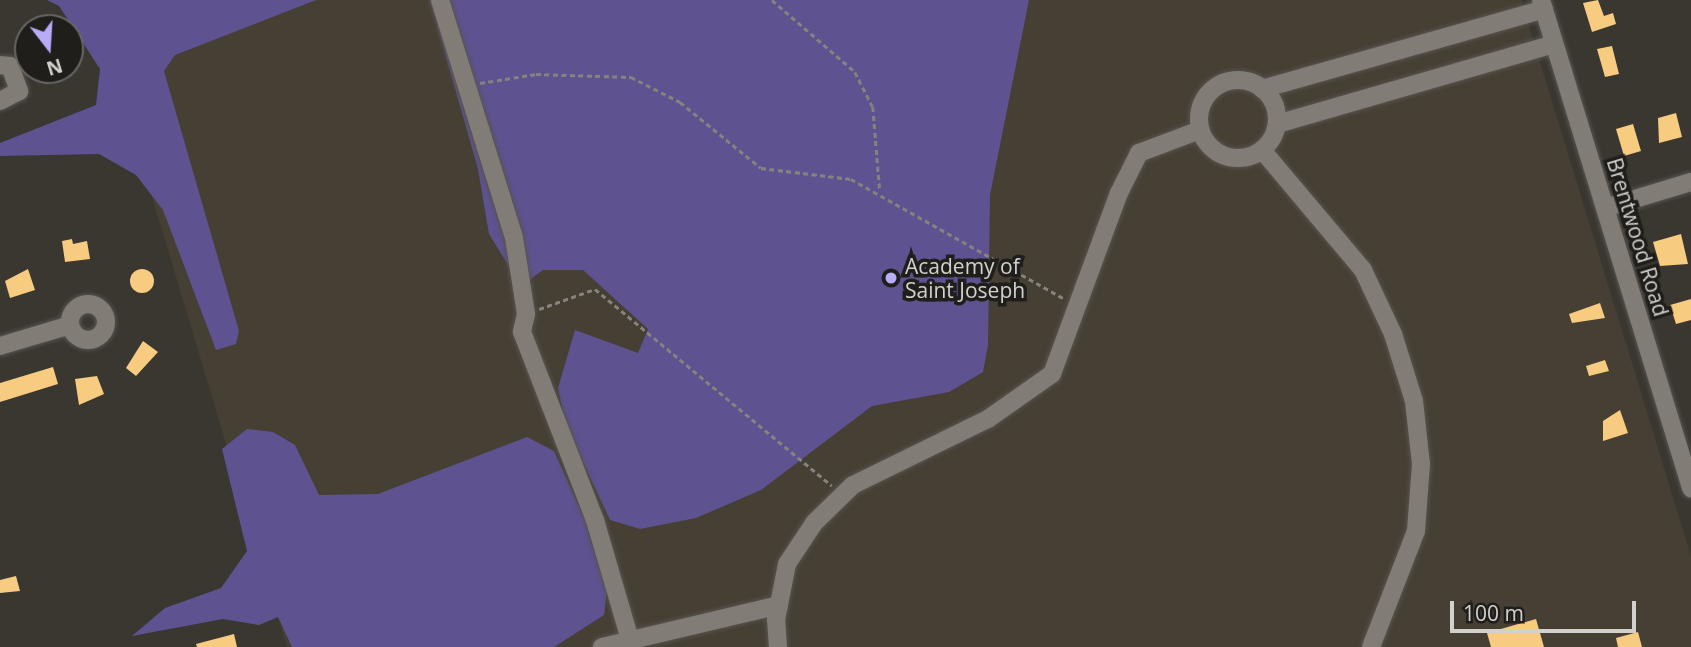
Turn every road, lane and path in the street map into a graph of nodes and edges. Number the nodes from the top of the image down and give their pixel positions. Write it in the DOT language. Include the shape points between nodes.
graph roads {
  1 [pos="440,0"];
  2 [pos="772,0"];
  3 [pos="1542,4"];
  4 [pos="1554,44"];
  5 [pos="0,65"];
  6 [pos="468,85"];
  7 [pos="1262,89"];
  8 [pos="0,101"];
  9 [pos="1277,124"];
  10 [pos="1200,130"];
  11 [pos="1262,150"];
  12 [pos="1691,182"];
  13 [pos="880,192"];
  14 [pos="1605,208"];
  15 [pos="1077,306"];
  16 [pos="526,314"];
  17 [pos="70,325"];
  18 [pos="0,346"];
  19 [pos="1687,458"];
  20 [pos="1691,488"];
  21 [pos="843,495"];
  22 [pos="779,605"];
  23 [pos="630,640"];
  24 [pos="1373,646"];
  25 [pos="602,647"];
  26 [pos="778,647"];
  1 -- 6 [label="street"];
  2 -- 13 [label="path" via="855,72 873,107"];
  3 -- 4 [label="street, Brentwood Road"];
  3 -- 7 [label="street"];
  4 -- 9 [label="street"];
  4 -- 14 [label="street, Brentwood Road"];
  5 -- 8 [label="street" via="10,66 19,91"];
  6 -- 13 [label="path" via="536,74 631,77 680,102 761,168 851,178"];
  6 -- 16 [label="street" via="514,238"];
  7 -- 9 [label="street" via="1276,109"];
  7 -- 10 [label="street" via="1243,80 1214,88 1199,114"];
  9 -- 11 [label="street"];
  10 -- 11 [label="street" via="1219,153 1241,158"];
  10 -- 15 [label="street" via="1139,153"];
  11 -- 24 [label="street" via="1343,240 1363,271 1393,334 1414,401 1421,464 1416,531"];
  12 -- 14 [label="street"];
  13 -- 15 [label="path"];
  14 -- 19 [label="street, Brentwood Road"];
  15 -- 21 [label="street" via="1052,374 1034,392"];
  16 -- 21 [label="path" via="595,289"];
  16 -- 23 [label="street" via="522,332 595,520"];
  17 -- 18 [label="street"];
  19 -- 20 [label="street, Brentwood Road"];
  21 -- 22 [label="street" via="795,547"];
  22 -- 23 [label="street"];
  22 -- 26 [label="street"];
  23 -- 25 [label="street"];
}
